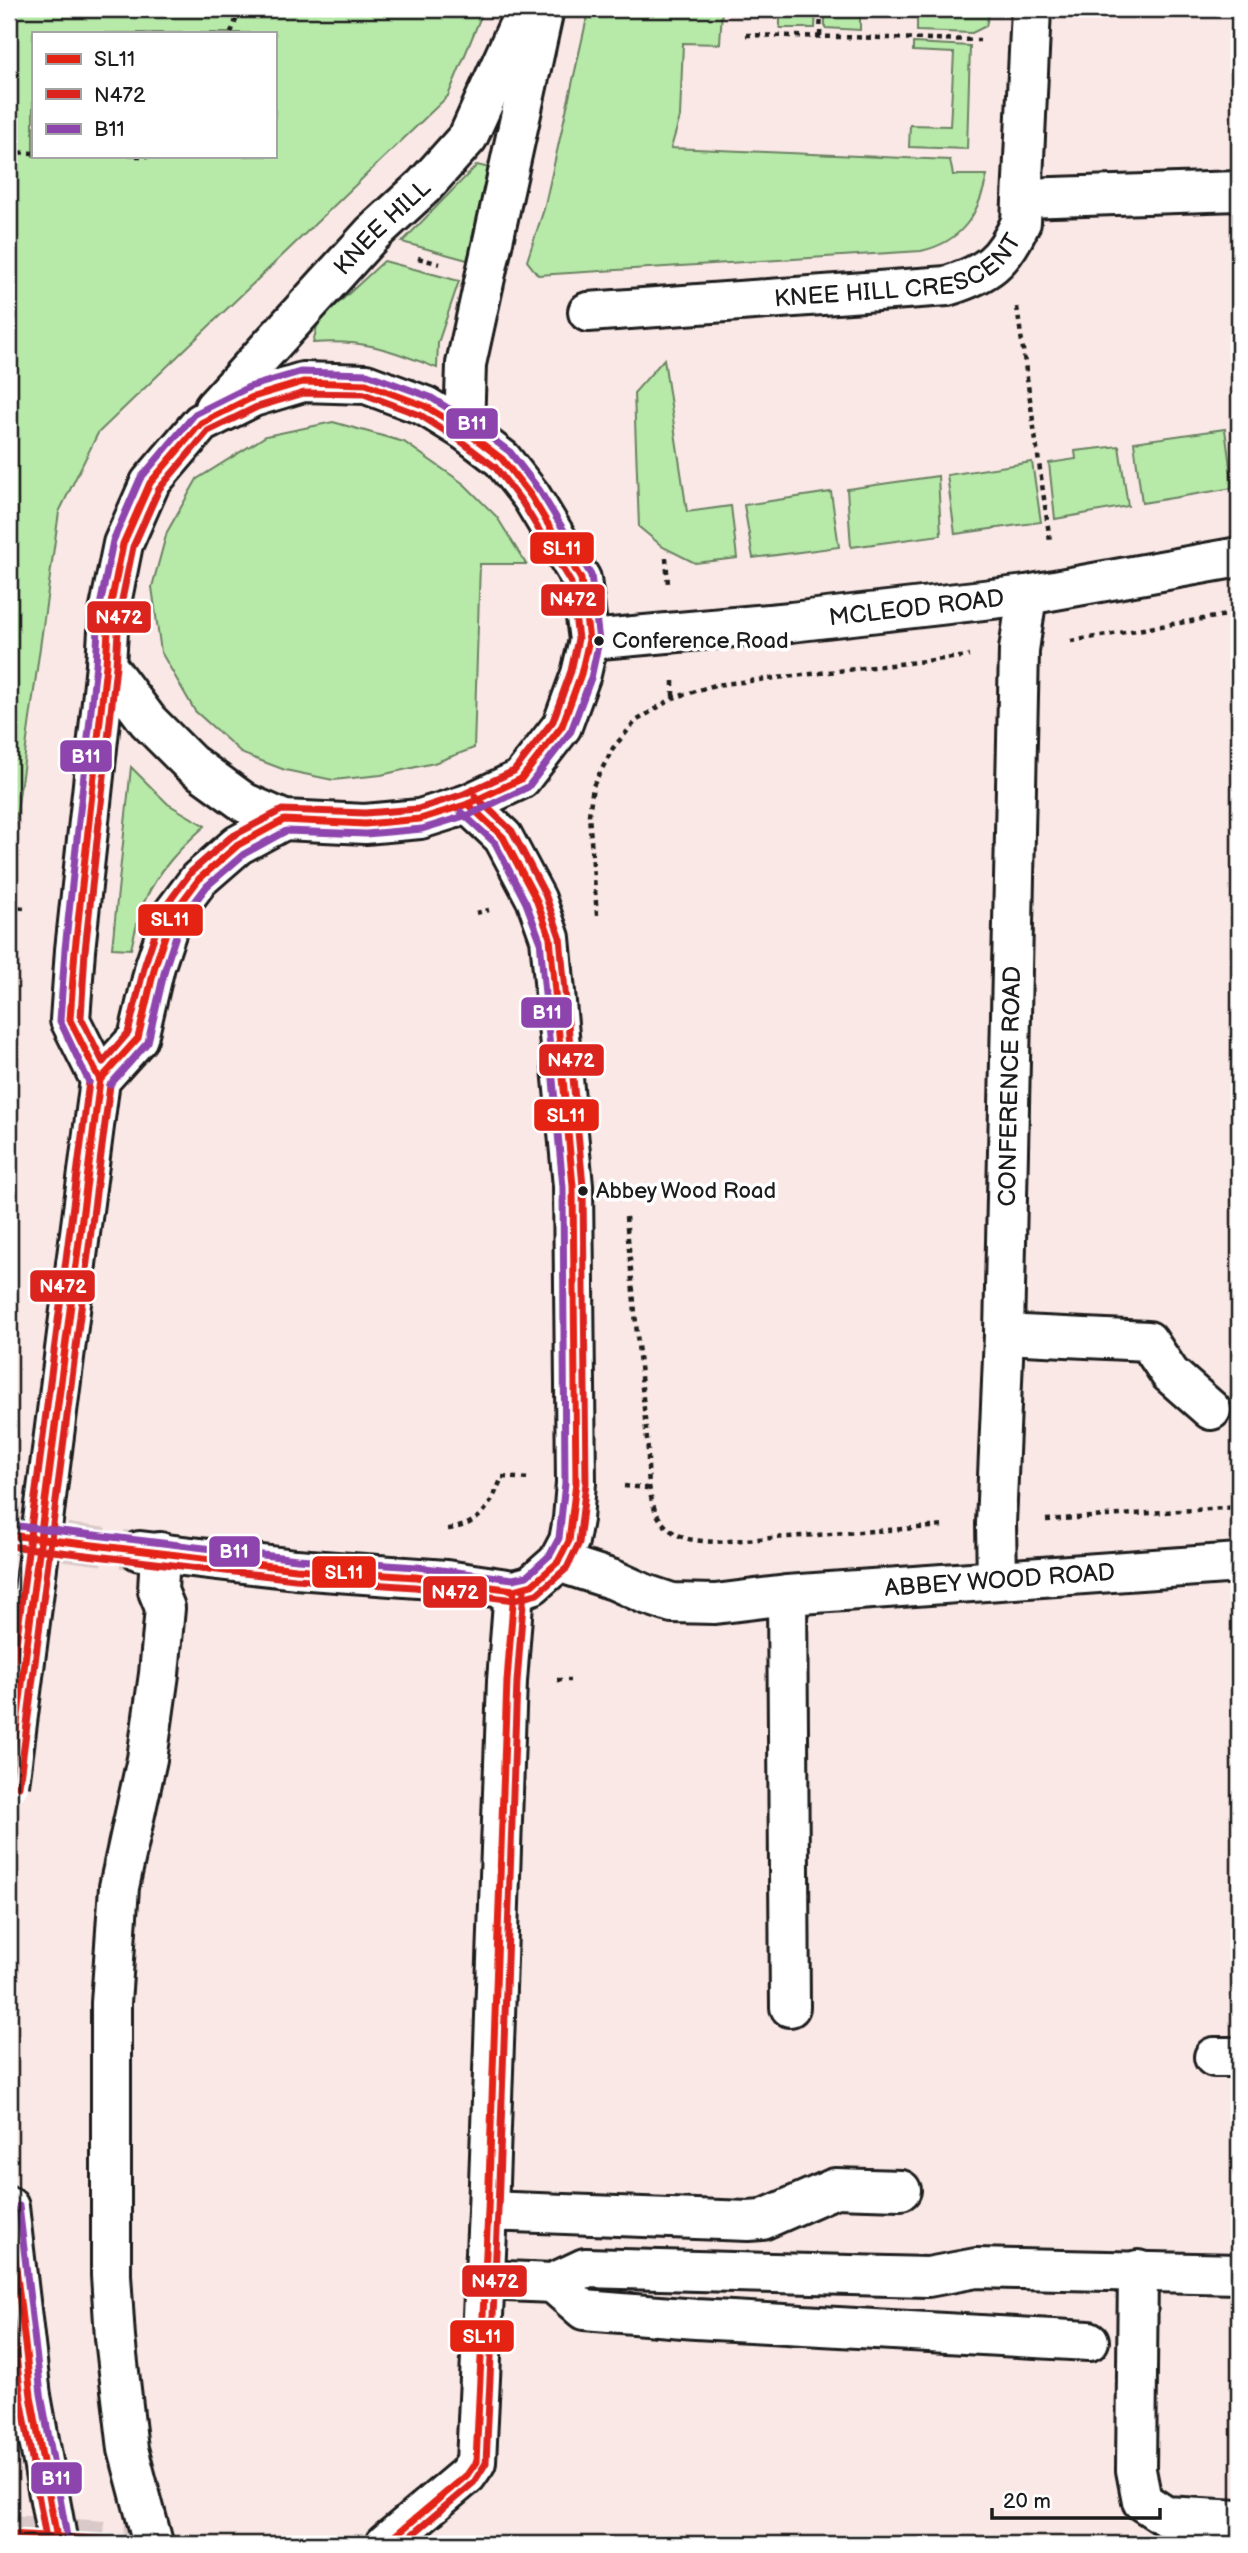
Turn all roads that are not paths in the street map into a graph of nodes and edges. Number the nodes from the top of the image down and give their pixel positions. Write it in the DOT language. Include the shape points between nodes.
graph roads {
  1 [pos="526,9"];
  2 [pos="544,9"];
  3 [pos="1031,25"];
  4 [pos="1239,191"];
  5 [pos="1023,198"];
  6 [pos="588,312"];
  7 [pos="201,423"];
  8 [pos="464,430"];
  9 [pos="1239,557"];
  10 [pos="1042,593"];
  11 [pos="589,640"];
  12 [pos="106,665"];
  13 [pos="468,804"];
  14 [pos="284,820"];
  15 [pos="100,1080"];
  16 [pos="1004,1334"];
  17 [pos="1211,1410"];
  18 [pos="558,1562"];
  19 [pos="1239,1563"];
  20 [pos="997,1580"];
  21 [pos="514,1590"];
  22 [pos="787,1595"];
  23 [pos="9,1785"];
  24 [pos="790,2007"];
  25 [pos="901,2190"];
  26 [pos="9,2207"];
  27 [pos="488,2211"];
  28 [pos="1139,2270"];
  29 [pos="1239,2274"];
  30 [pos="484,2280"];
  31 [pos="553,2283"];
  32 [pos="1089,2341"];
  33 [pos="1239,2520"];
  34 [pos="58,2544"];
  35 [pos="169,2544"];
  36 [pos="384,2544"];
  1 -- 7 [label="main road, KNEE HILL" via="468,137 372,234"];
  2 -- 8 [label="main road" via="466,364"];
  3 -- 5 [label="main road, KNEE HILL CRESCENT"];
  4 -- 5 [label="main road"];
  5 -- 6 [label="main road, KNEE HILL CRESCENT" via="1021,222 996,264 974,278 947,286"];
  7 -- 8 [label="main road, KNEE HILL" via="253,397 303,382 366,384 425,406"];
  7 -- 12 [label="main road, KNEE HILL" via="150,483 123,544 109,612"];
  8 -- 11 [label="main road, KNEE HILL" via="502,459 558,536 581,579"];
  9 -- 10 [label="main road, MCLEOD ROAD"];
  10 -- 11 [label="main road, MCLEOD ROAD"];
  10 -- 16 [label="main road, CONFERENCE ROAD" via="1020,650"];
  11 -- 13 [label="main road, KNEE HILL" via="562,726 521,779"];
  12 -- 14 [label="main road, KNEE HILL" via="148,721 190,763 245,803"];
  12 -- 15 [label="main road" via="70,1020"];
  13 -- 14 [label="main road, KNEE HILL" via="420,820 365,824"];
  13 -- 18 [label="main road" via="503,837 536,899 550,938 573,1186 576,1483 569,1541"];
  14 -- 15 [label="main road" via="238,845 199,879 172,915 138,1038"];
  15 -- 23 [label="main road, bridge"];
  16 -- 17 [label="main road" via="1148,1341 1170,1374"];
  16 -- 20 [label="main road, CONFERENCE ROAD"];
  18 -- 21 [label="main road" via="532,1585"];
  18 -- 22 [label="main road, ABBEY WOOD ROAD" via="671,1603 715,1604"];
  19 -- 20 [label="main road, ABBEY WOOD ROAD"];
  20 -- 22 [label="main road, ABBEY WOOD ROAD"];
  21 -- 27 [label="main road"];
  21 -- 35 [label="main road" via="150,1551 164,1608 147,1759 119,1887 111,2003 111,2275 128,2449"];
  22 -- 24 [label="main road"];
  25 -- 27 [label="main road" via="835,2188 762,2220 748,2221"];
  26 -- 34 [label="main road, bridge" via="31,2396"];
  27 -- 30 [label="main road"];
  28 -- 29 [label="main road"];
  28 -- 31 [label="main road" via="976,2268 928,2277 585,2268"];
  28 -- 33 [label="main road" via="1136,2470 1142,2501 1165,2516"];
  30 -- 31 [label="main road"];
  30 -- 36 [label="main road" via="476,2462 467,2475"];
  31 -- 32 [label="main road" via="584,2310"];
}
